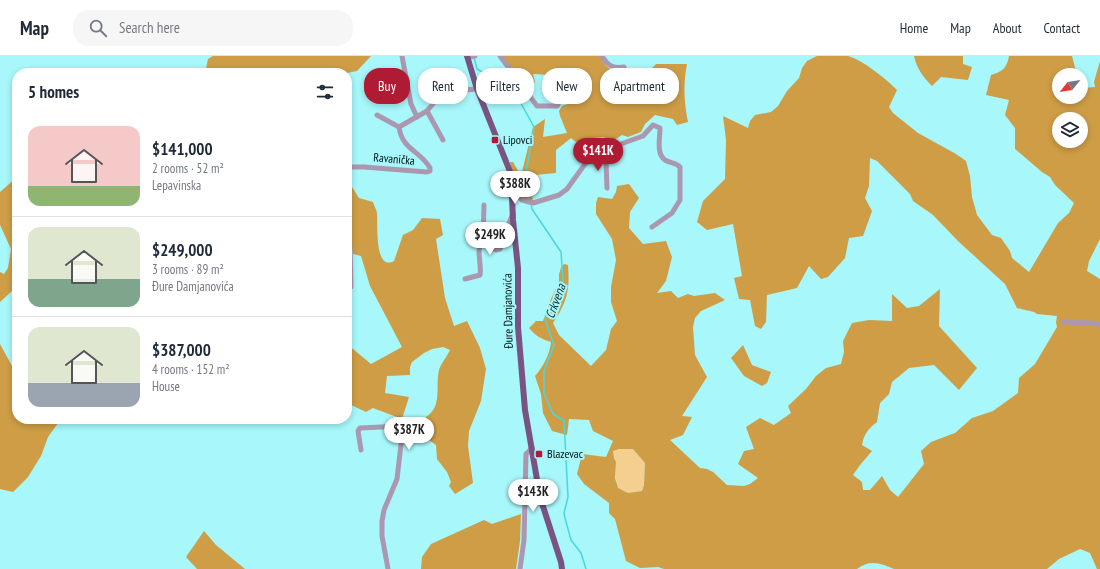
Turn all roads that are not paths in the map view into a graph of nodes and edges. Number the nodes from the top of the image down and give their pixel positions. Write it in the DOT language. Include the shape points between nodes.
graph roads {
  1 [pos="402,56"];
  2 [pos="500,56"];
  3 [pos="602,56"];
  4 [pos="471,57"];
  5 [pos="624,67"];
  6 [pos="404,68"];
  7 [pos="476,84"];
  8 [pos="476,89"];
  9 [pos="410,99"];
  10 [pos="483,104"];
  11 [pos="558,104"];
  12 [pos="427,111"];
  13 [pos="377,115"];
  14 [pos="417,117"];
  15 [pos="399,127"];
  16 [pos="443,140"];
  17 [pos="603,153"];
  18 [pos="352,167"];
  19 [pos="607,188"];
  20 [pos="512,190"];
  21 [pos="484,205"];
  22 [pos="513,214"];
  23 [pos="652,227"];
  24 [pos="483,239"];
  25 [pos="465,279"];
  26 [pos="1063,322"];
  27 [pos="1100,325"];
  28 [pos="532,448"];
  29 [pos="361,450"];
  30 [pos="388,569"];
  31 [pos="520,569"];
  32 [pos="562,569"];
  1 -- 6 [label="street"];
  2 -- 11 [label="street" via="537,106"];
  3 -- 5 [label="street" via="611,66"];
  4 -- 7 [label="main road, Đure Damjanovića"];
  8 -- 12 [label="street" via="441,94"];
  9 -- 14 [label="street"];
  10 -- 20 [label="main road, Đure Damjanovića" via="508,165"];
  12 -- 14 [label="street"];
  12 -- 16 [label="street"];
  13 -- 15 [label="street"];
  14 -- 15 [label="street"];
  15 -- 18 [label="street, Ravanička" via="401,138 424,159 430,166 430,171"];
  17 -- 19 [label="street" via="606,161"];
  17 -- 20 [label="street" via="585,164 567,189 559,195 530,203 522,200"];
  17 -- 23 [label="street" via="643,136 653,125 660,128 661,156 680,167 680,200 672,213"];
  20 -- 22 [label="main road, Đure Damjanovića"];
  21 -- 24 [label="street"];
  22 -- 24 [label="street" via="499,250"];
  22 -- 28 [label="main road, Đure Damjanovića" via="518,268 520,357"];
  24 -- 25 [label="street" via="479,249 480,275"];
  26 -- 27 [label="street"];
  28 -- 31 [label="street" via="526,454 524,540"];
  28 -- 32 [label="main road, Đure Damjanovića" via="540,497"];
  29 -- 30 [label="street" via="358,431 360,428 403,427 397,479 382,521"];
}
